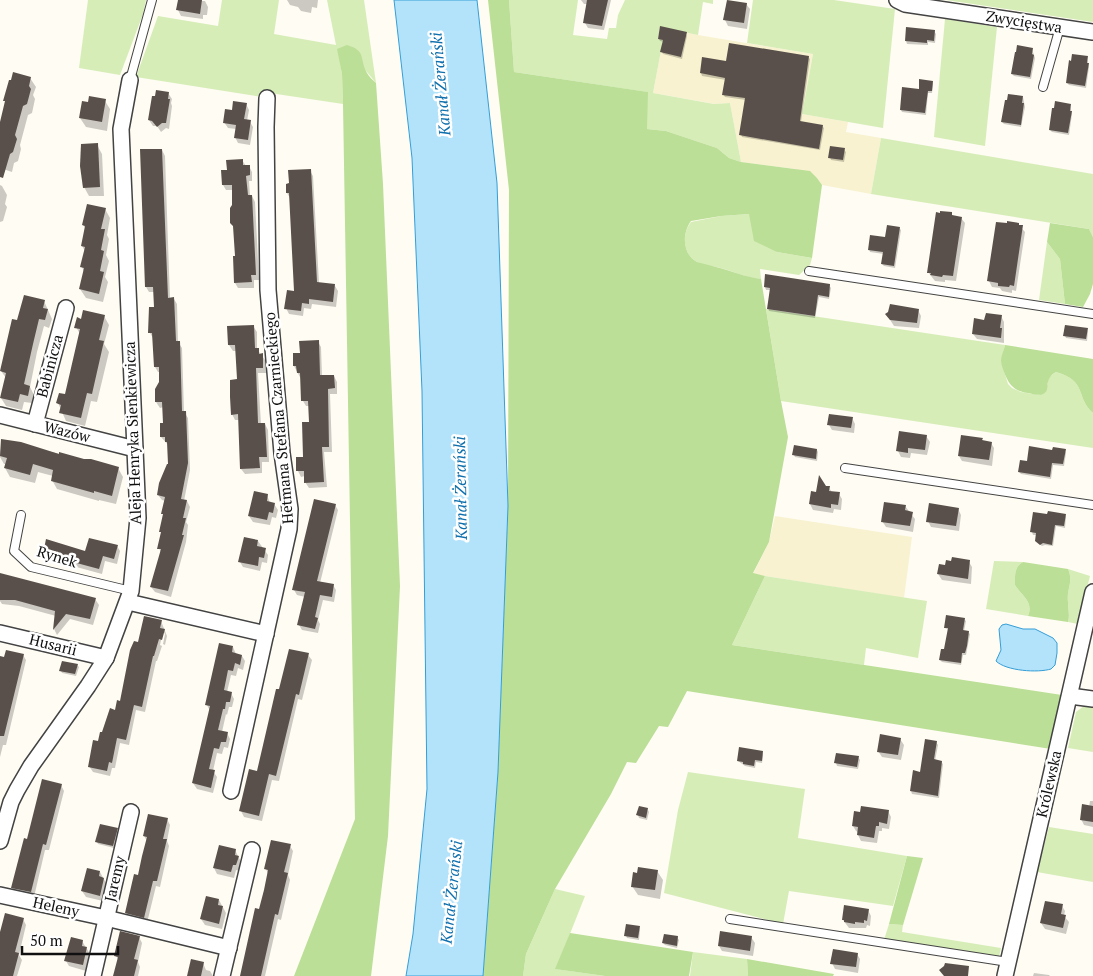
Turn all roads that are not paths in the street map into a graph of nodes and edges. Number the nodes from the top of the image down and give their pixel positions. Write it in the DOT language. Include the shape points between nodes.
graph roads {
  1 [pos="152,0"];
  2 [pos="898,0"];
  3 [pos="1060,27"];
  4 [pos="1093,32"];
  5 [pos="130,80"];
  6 [pos="1043,87"];
  7 [pos="267,98"];
  8 [pos="809,271"];
  9 [pos="66,308"];
  10 [pos="1093,314"];
  11 [pos="0,415"];
  12 [pos="35,424"];
  13 [pos="135,449"];
  14 [pos="845,468"];
  15 [pos="1093,505"];
  16 [pos="21,515"];
  17 [pos="1093,592"];
  18 [pos="130,596"];
  19 [pos="0,633"];
  20 [pos="266,634"];
  21 [pos="106,658"];
  22 [pos="1070,696"];
  23 [pos="1093,699"];
  24 [pos="231,791"];
  25 [pos="131,812"];
  26 [pos="0,841"];
  27 [pos="252,850"];
  28 [pos="0,895"];
  29 [pos="106,918"];
  30 [pos="730,919"];
  31 [pos="229,948"];
  32 [pos="1006,969"];
  33 [pos="93,976"];
  34 [pos="222,976"];
  1 -- 5 [label="lane"];
  2 -- 3 [label="street, Zwycięstwa" via="905,4"];
  3 -- 4 [label="street, Zwycięstwa"];
  3 -- 6 [label="lane"];
  5 -- 13 [label="street, Aleja Henryka Sienkiewicza" via="121,129"];
  7 -- 20 [label="street, Hetmana Stefana Czarnieckiego" via="268,290 290,509 289,529"];
  8 -- 10 [label="lane"];
  9 -- 12 [label="street, Babinicza"];
  11 -- 12 [label="street, Wazów"];
  12 -- 13 [label="street, Wazów"];
  13 -- 18 [label="street, Aleja Henryka Sienkiewicza" via="138,518"];
  14 -- 15 [label="lane"];
  16 -- 18 [label="lane, Rynek" via="14,551 31,567"];
  17 -- 22 [label="street, Królewska"];
  18 -- 20 [label="street"];
  18 -- 21 [label="street, Aleja Henryka Sienkiewicza"];
  19 -- 21 [label="street, Husarii"];
  20 -- 24 [label="street, Hetmana Stefana Czarnieckiego"];
  21 -- 26 [label="street, Aleja Henryka Sienkiewicza" via="17,790"];
  22 -- 23 [label="street"];
  22 -- 32 [label="street, Królewska"];
  25 -- 29 [label="street, Jaremy"];
  27 -- 31 [label="street"];
  28 -- 29 [label="street, Heleny"];
  29 -- 31 [label="street, Heleny"];
  29 -- 33 [label="street, Jaremy"];
  30 -- 32 [label="lane"];
  31 -- 34 [label="street"];
}
